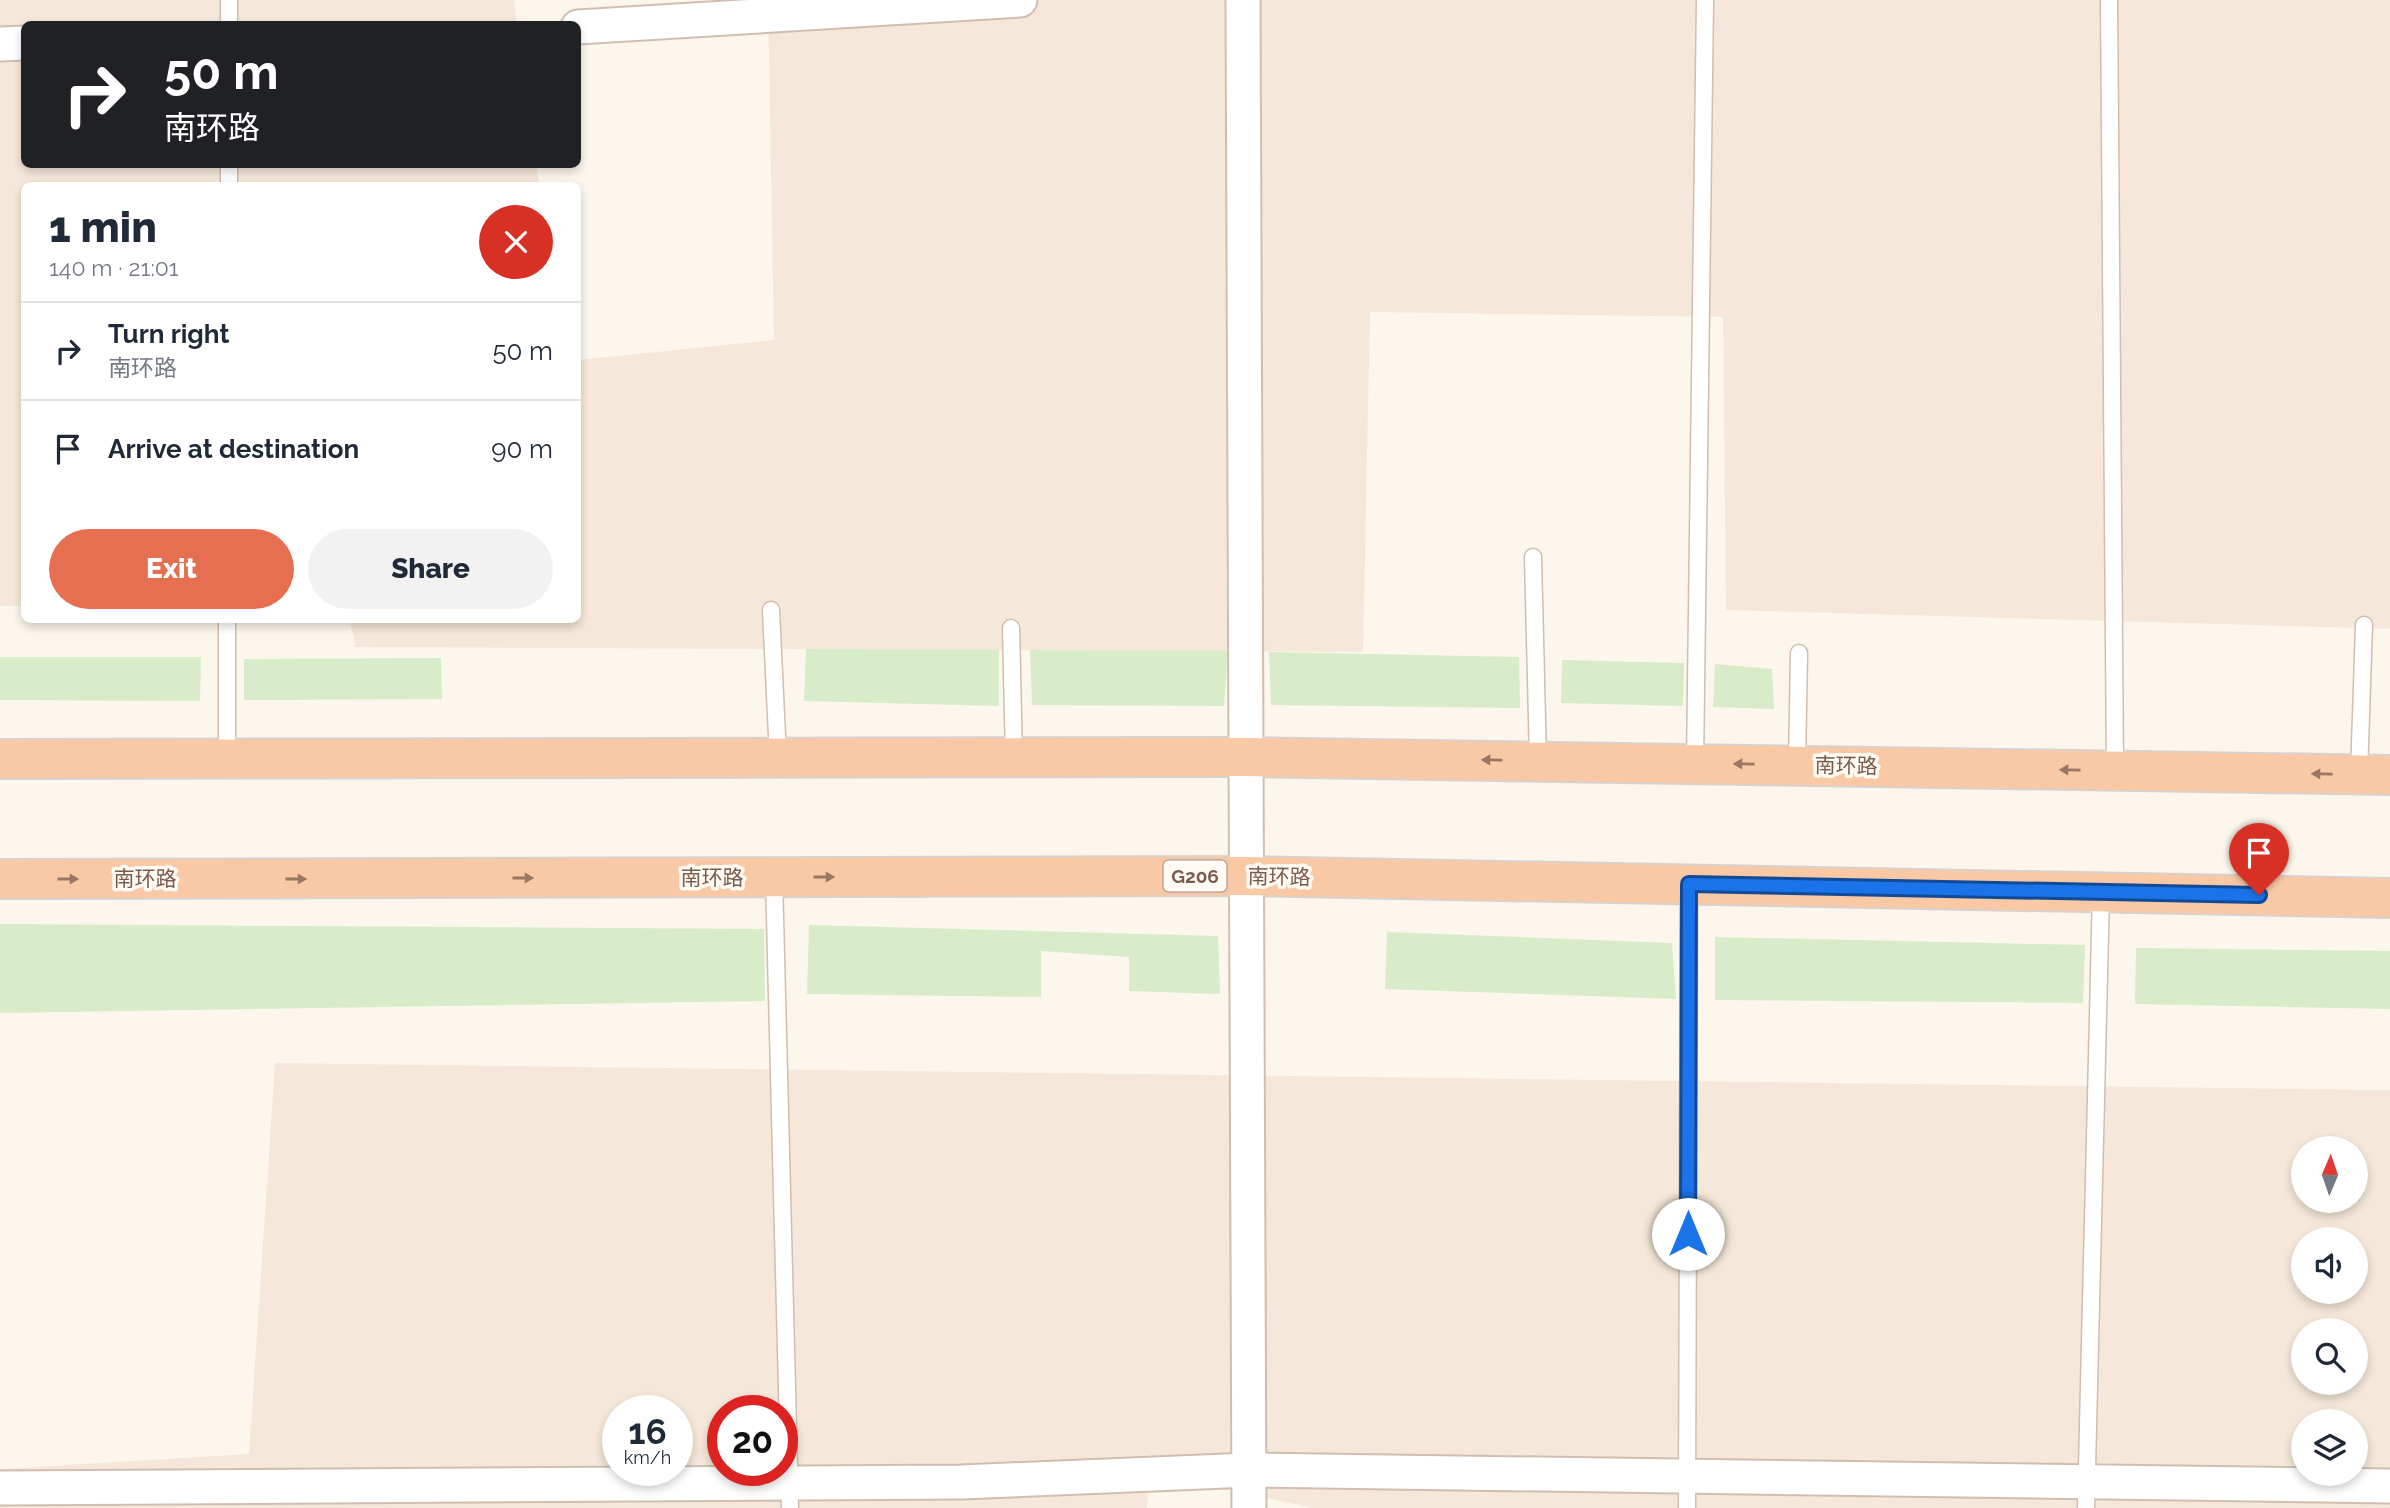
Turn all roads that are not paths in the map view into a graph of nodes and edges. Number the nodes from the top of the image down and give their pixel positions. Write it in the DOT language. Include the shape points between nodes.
graph roads {
  1 [pos="229,0"];
  2 [pos="1020,0"];
  3 [pos="1242,0"];
  4 [pos="1705,0"];
  5 [pos="2109,0"];
  6 [pos="229,21"];
  7 [pos="581,27"];
  8 [pos="21,43"];
  9 [pos="0,44"];
  10 [pos="1533,557"];
  11 [pos="771,610"];
  12 [pos="227,623"];
  13 [pos="2364,625"];
  14 [pos="1012,628"];
  15 [pos="1799,653"];
  16 [pos="778,757"];
  17 [pos="1245,757"];
  18 [pos="227,758"];
  19 [pos="0,759"];
  20 [pos="1014,759"];
  21 [pos="1538,761"];
  22 [pos="1695,764"];
  23 [pos="1797,765"];
  24 [pos="2115,771"];
  25 [pos="2374,775"];
  26 [pos="1245,876"];
  27 [pos="774,877"];
  28 [pos="0,879"];
  29 [pos="1689,884"];
  30 [pos="2101,892"];
  31 [pos="2390,898"];
  32 [pos="1249,1470"];
  33 [pos="2390,1486"];
  34 [pos="0,1488"];
  35 [pos="1687,1492"];
  36 [pos="2087,1495"];
  37 [pos="790,1496"];
  38 [pos="1249,1508"];
  1 -- 6 [label="lane"];
  2 -- 7 [label="street"];
  3 -- 17 [label="street"];
  4 -- 22 [label="lane"];
  5 -- 24 [label="lane"];
  8 -- 9 [label="street"];
  10 -- 21 [label="lane"];
  11 -- 16 [label="lane"];
  12 -- 18 [label="lane"];
  13 -- 25 [label="lane"];
  14 -- 20 [label="lane"];
  15 -- 23 [label="lane"];
  16 -- 18 [label="highway, 南环路"];
  16 -- 20 [label="highway, 南环路"];
  17 -- 20 [label="highway, 南环路"];
  21 -- 17 [label="highway, 南环路, one-way"];
  17 -- 26 [label="street"];
  18 -- 19 [label="highway, 南环路"];
  21 -- 22 [label="highway, 南环路"];
  23 -- 22 [label="highway, 南环路, one-way"];
  24 -- 23 [label="highway, 南环路, one-way"];
  25 -- 24 [label="highway, 南环路, one-way"];
  27 -- 26 [label="highway, 南环路 / G206, one-way"];
  26 -- 29 [label="highway, 南环路 / G206"];
  26 -- 32 [label="street"];
  28 -- 27 [label="highway, 南环路 / G206, one-way"];
  27 -- 37 [label="lane"];
  29 -- 30 [label="highway, 南环路 / G206"];
  29 -- 35 [label="lane"];
  30 -- 31 [label="highway, 南环路 / G206"];
  30 -- 36 [label="lane"];
  32 -- 35 [label="street"];
  32 -- 37 [label="street" via="961,1482"];
  32 -- 38 [label="street"];
  33 -- 36 [label="street"];
  34 -- 37 [label="street"];
  35 -- 36 [label="street"];
}
